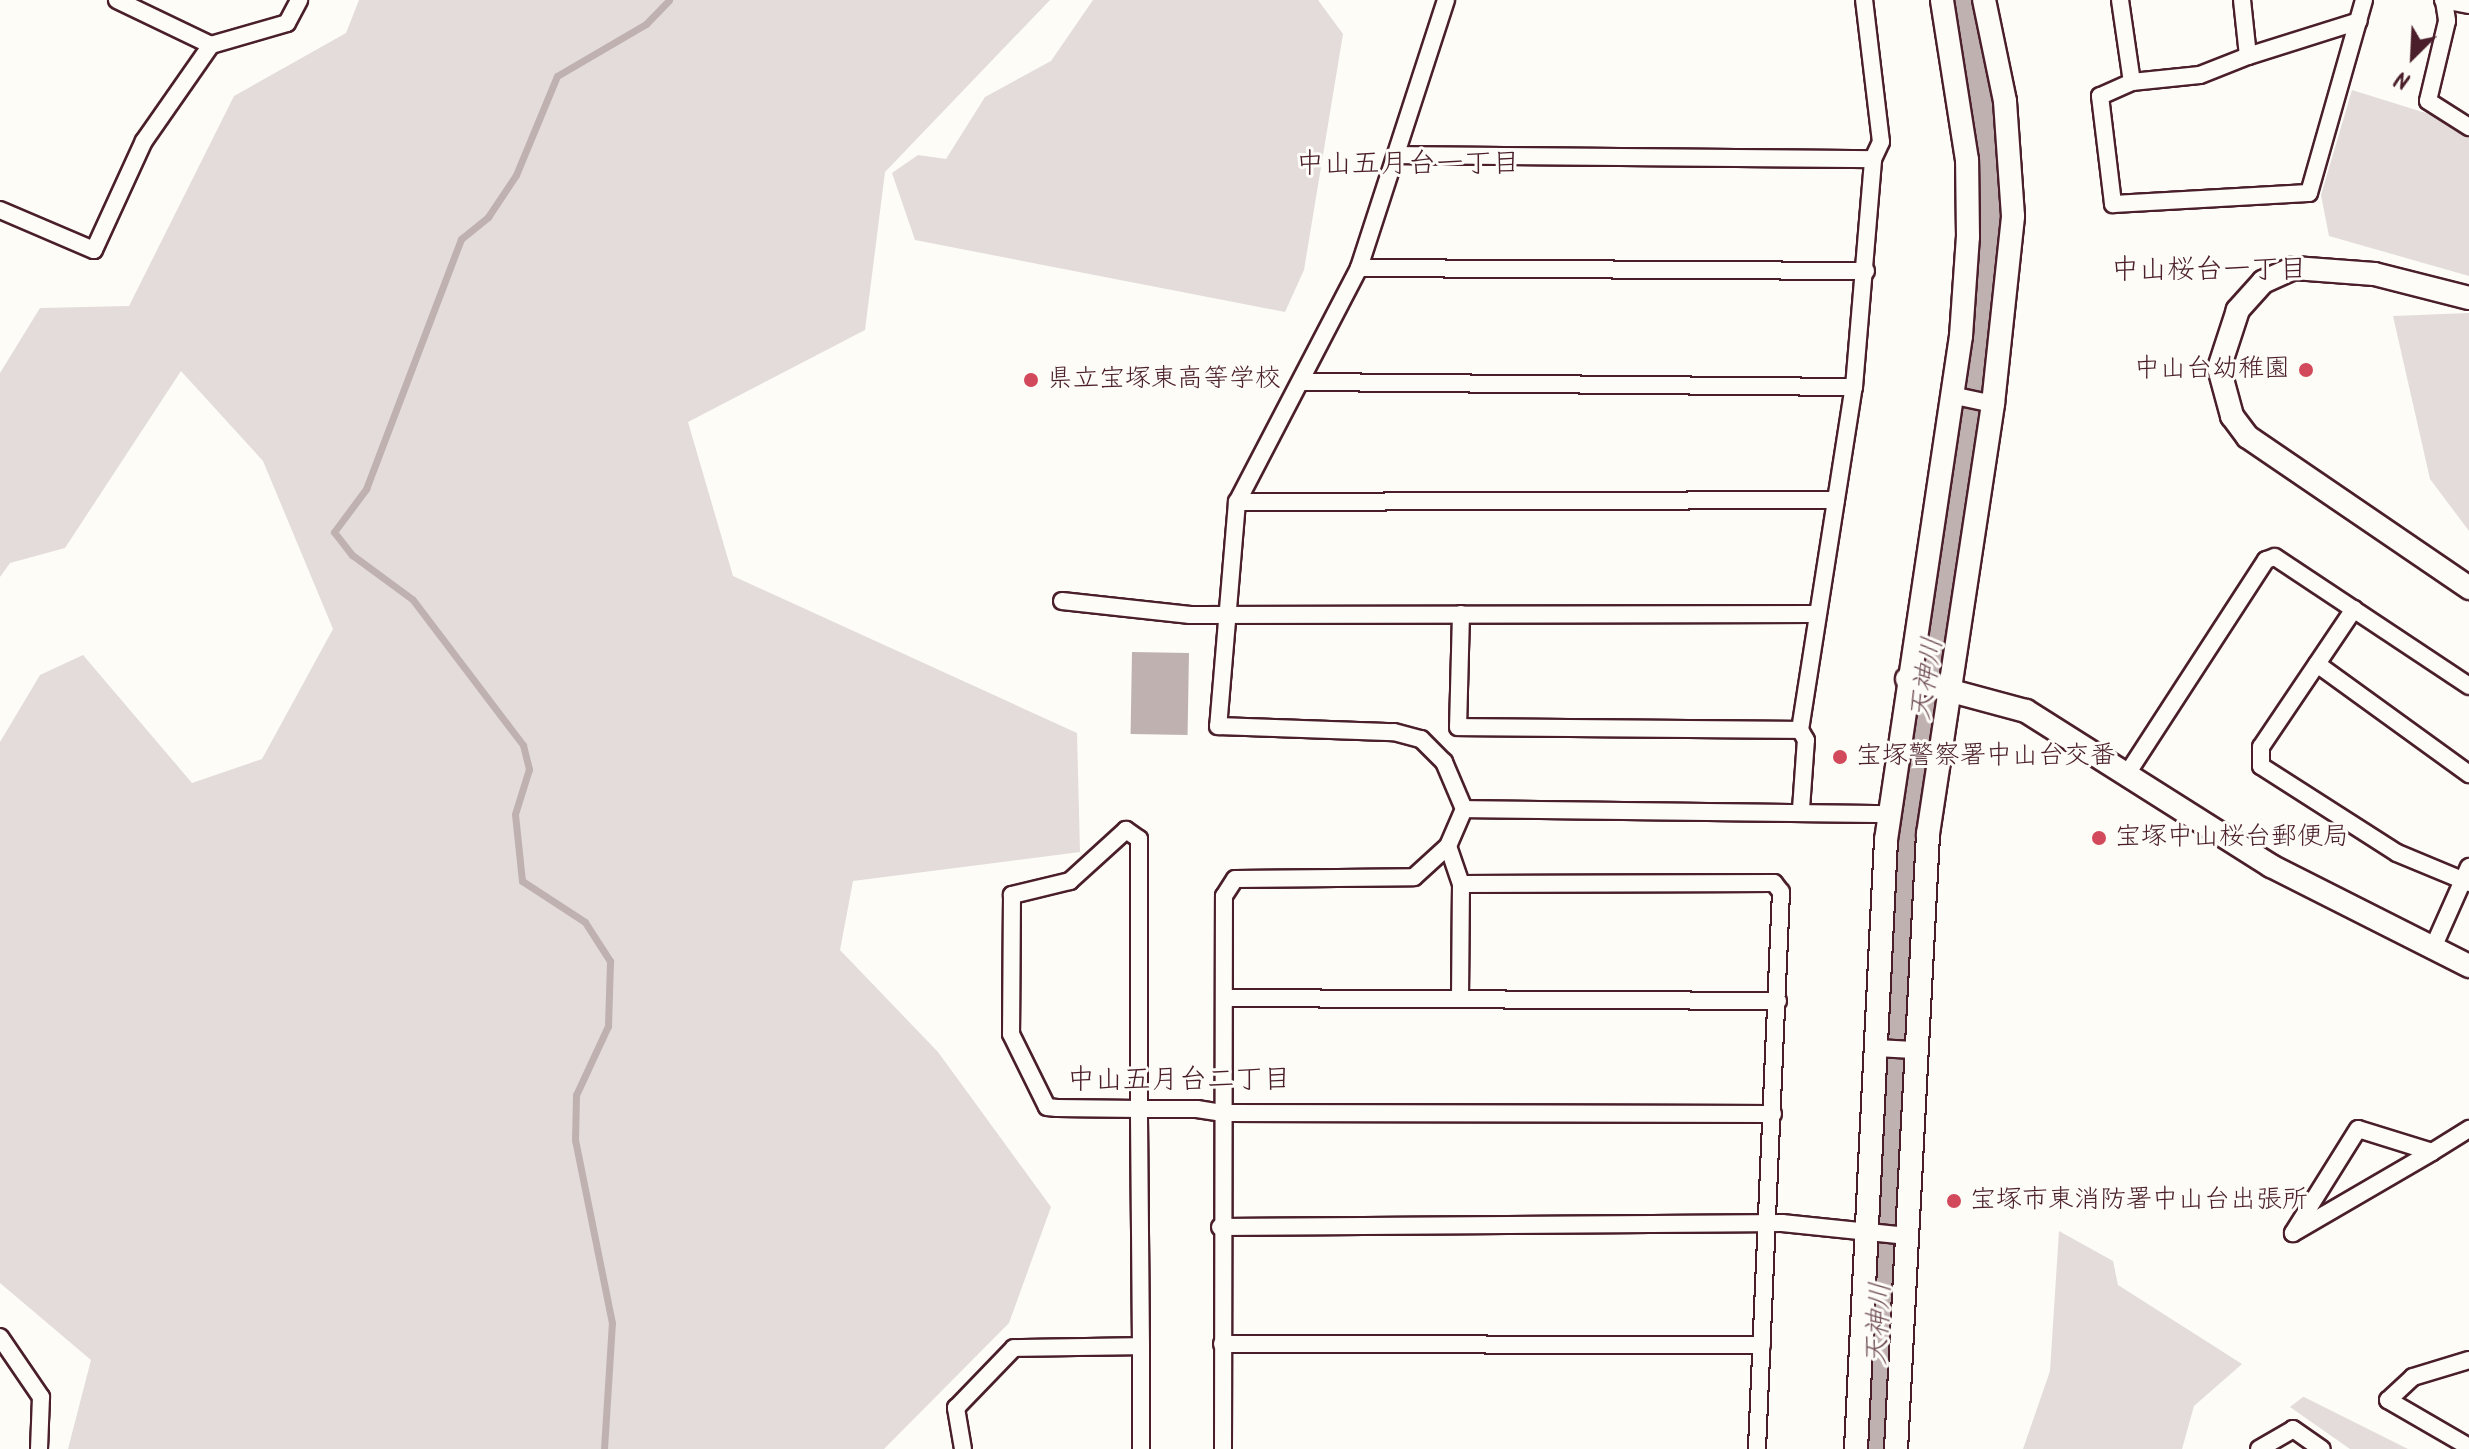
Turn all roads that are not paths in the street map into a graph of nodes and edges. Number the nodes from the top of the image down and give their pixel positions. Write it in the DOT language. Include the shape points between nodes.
graph roads {
  1 [pos="117,0"];
  2 [pos="299,0"];
  3 [pos="1446,0"];
  4 [pos="1864,0"];
  5 [pos="1942,0"];
  6 [pos="1984,0"];
  7 [pos="2120,0"];
  8 [pos="2242,0"];
  9 [pos="2364,0"];
  10 [pos="2443,0"];
  11 [pos="2469,5"];
  12 [pos="2359,21"];
  13 [pos="211,45"];
  14 [pos="2248,56"];
  15 [pos="2132,82"];
  16 [pos="2469,127"];
  17 [pos="1396,155"];
  18 [pos="1873,159"];
  19 [pos="0,210"];
  20 [pos="1359,268"];
  21 [pos="1866,271"];
  22 [pos="2469,298"];
  23 [pos="1304,382"];
  24 [pos="1854,387"];
  25 [pos="1951,395"];
  26 [pos="1993,404"];
  27 [pos="1836,500"];
  28 [pos="1237,502"];
  29 [pos="2469,588"];
  30 [pos="1062,601"];
  31 [pos="2354,609"];
  32 [pos="1461,614"];
  33 [pos="1816,614"];
  34 [pos="1223,615"];
  35 [pos="2317,664"];
  36 [pos="1912,680"];
  37 [pos="2469,686"];
  38 [pos="1944,688"];
  39 [pos="1800,730"];
  40 [pos="2127,774"];
  41 [pos="2469,774"];
  42 [pos="1464,809"];
  43 [pos="1801,809"];
  44 [pos="1888,814"];
  45 [pos="1448,846"];
  46 [pos="2466,877"];
  47 [pos="1461,884"];
  48 [pos="2432,950"];
  49 [pos="2469,966"];
  50 [pos="1460,996"];
  51 [pos="1227,998"];
  52 [pos="1778,1001"];
  53 [pos="1894,1049"];
  54 [pos="1139,1109"];
  55 [pos="1222,1113"];
  56 [pos="1773,1114"];
  57 [pos="2469,1129"];
  58 [pos="2432,1152"];
  59 [pos="1220,1227"];
  60 [pos="1767,1227"];
  61 [pos="1865,1235"];
  62 [pos="1907,1236"];
  63 [pos="0,1337"];
  64 [pos="1222,1344"];
  65 [pos="1762,1345"];
  66 [pos="1141,1346"];
  67 [pos="2469,1360"];
  68 [pos="2469,1447"];
  69 [pos="39,1449"];
  70 [pos="963,1449"];
  71 [pos="1141,1449"];
  72 [pos="1223,1449"];
  73 [pos="1757,1449"];
  74 [pos="1856,1449"];
  75 [pos="1896,1449"];
  76 [pos="2259,1449"];
  77 [pos="2322,1449"];
  1 -- 13 [label="street"];
  2 -- 13 [label="street" via="287,23"];
  3 -- 17 [label="street"];
  4 -- 18 [label="street" via="1881,142"];
  5 -- 25 [label="street" via="1967,160 1968,237"];
  6 -- 26 [label="street" via="2005,101 2013,216"];
  7 -- 15 [label="street"];
  8 -- 14 [label="street"];
  9 -- 12 [label="street"];
  10 -- 11 [label="street"];
  10 -- 16 [label="street" via="2447,21 2428,101"];
  12 -- 14 [label="street"];
  12 -- 15 [label="street" via="2309,193 2113,204 2100,96"];
  13 -- 19 [label="street" via="204,66 144,141 94,250"];
  14 -- 15 [label="street" via="2200,75"];
  17 -- 18 [label="street"];
  17 -- 20 [label="street"];
  18 -- 21 [label="street"];
  20 -- 21 [label="street"];
  20 -- 23 [label="street"];
  21 -- 24 [label="street"];
  22 -- 29 [label="street" via="2374,274 2294,268 2263,282 2238,310 2219,368 2232,416 2248,437"];
  23 -- 24 [label="street"];
  23 -- 28 [label="street"];
  24 -- 27 [label="street"];
  25 -- 26 [label="street"];
  25 -- 36 [label="street"];
  26 -- 38 [label="street"];
  27 -- 28 [label="street"];
  27 -- 33 [label="street"];
  28 -- 34 [label="street"];
  30 -- 34 [label="street"];
  31 -- 35 [label="street"];
  31 -- 37 [label="street"];
  31 -- 40 [label="street" via="2275,557 2266,560"];
  32 -- 33 [label="street"];
  32 -- 34 [label="street"];
  32 -- 39 [label="street" via="1458,727"];
  33 -- 39 [label="street"];
  34 -- 42 [label="street" via="1218,726 1394,732 1421,739 1444,762"];
  35 -- 41 [label="street"];
  35 -- 46 [label="street" via="2261,747 2261,766 2397,853"];
  36 -- 38 [label="street"];
  36 -- 44 [label="street"];
  38 -- 40 [label="street" via="2026,711"];
  38 -- 53 [label="street" via="1928,834"];
  39 -- 43 [label="street" via="1806,740"];
  40 -- 48 [label="street" via="2271,866"];
  42 -- 43 [label="street"];
  42 -- 45 [label="street"];
  43 -- 44 [label="street"];
  44 -- 53 [label="street"];
  45 -- 47 [label="street"];
  45 -- 51 [label="street" via="1433,865 1400,881 1235,879 1224,896"];
  46 -- 48 [label="street"];
  47 -- 50 [label="street"];
  47 -- 52 [label="street" via="1774,883 1781,892"];
  48 -- 49 [label="street"];
  50 -- 51 [label="street"];
  50 -- 52 [label="street"];
  51 -- 55 [label="street"];
  52 -- 56 [label="street"];
  53 -- 61 [label="street"];
  53 -- 62 [label="street"];
  54 -- 54 [label="street" via="1139,839 1126,830 1070,881 1012,895 1008,1011 1011,1034 1047,1107"];
  54 -- 55 [label="street"];
  54 -- 66 [label="street"];
  55 -- 56 [label="street"];
  55 -- 59 [label="street"];
  56 -- 60 [label="street"];
  57 -- 58 [label="street"];
  58 -- 58 [label="street" via="2394,1174 2293,1233 2358,1129"];
  59 -- 60 [label="street"];
  59 -- 64 [label="street"];
  60 -- 61 [label="street" via="1843,1227"];
  60 -- 65 [label="street"];
  61 -- 62 [label="street"];
  61 -- 74 [label="street"];
  62 -- 75 [label="street"];
  63 -- 69 [label="street" via="41,1397"];
  64 -- 65 [label="street"];
  64 -- 72 [label="street"];
  65 -- 73 [label="street"];
  66 -- 70 [label="street" via="1014,1348 956,1408"];
  66 -- 71 [label="street"];
  67 -- 68 [label="street" via="2413,1377 2388,1400"];
  76 -- 77 [label="street" via="2293,1429"];
}
